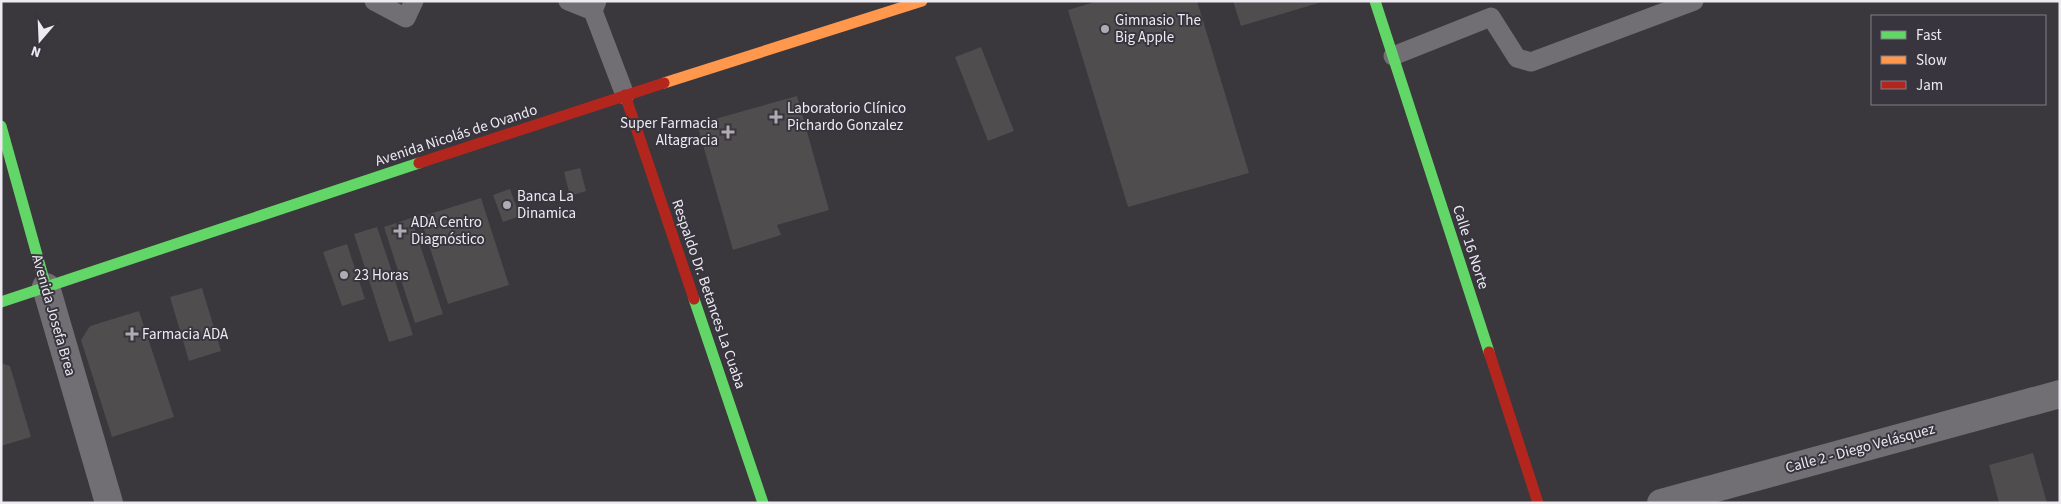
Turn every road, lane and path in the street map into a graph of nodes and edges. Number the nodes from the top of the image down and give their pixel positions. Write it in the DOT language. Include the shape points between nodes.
graph roads {
  1 [pos="374,1"];
  2 [pos="414,1"];
  3 [pos="568,1"];
  4 [pos="922,1"];
  5 [pos="1375,1"];
  6 [pos="1694,1"];
  7 [pos="595,6"];
  8 [pos="1489,9"];
  9 [pos="1393,56"];
  10 [pos="625,95"];
  11 [pos="1,126"];
  12 [pos="46,287"];
  13 [pos="1,302"];
  14 [pos="2060,394"];
  15 [pos="109,503"];
  16 [pos="763,503"];
  17 [pos="1538,503"];
  18 [pos="1661,503"];
  1 -- 2 [label="lane" via="406,18"];
  3 -- 7 [label="lane"];
  4 -- 10 [label="main road, Avenida Nicolás de Ovando"];
  5 -- 9 [label="main road, Calle 16 Norte"];
  6 -- 8 [label="lane" via="1530,62 1517,58"];
  7 -- 10 [label="lane"];
  8 -- 9 [label="lane"];
  9 -- 17 [label="main road, Calle 16 Norte"];
  10 -- 12 [label="main road, Avenida Nicolás de Ovando"];
  10 -- 16 [label="main road, Respaldo Dr. Betances La Cuaba"];
  11 -- 12 [label="main road, Avenida Josefa Brea"];
  12 -- 13 [label="main road, Avenida Nicolás de Ovando"];
  12 -- 15 [label="street, Avenida Josefa Brea"];
  14 -- 18 [label="street, Calle 2 - Diego Velásquez"];
}
